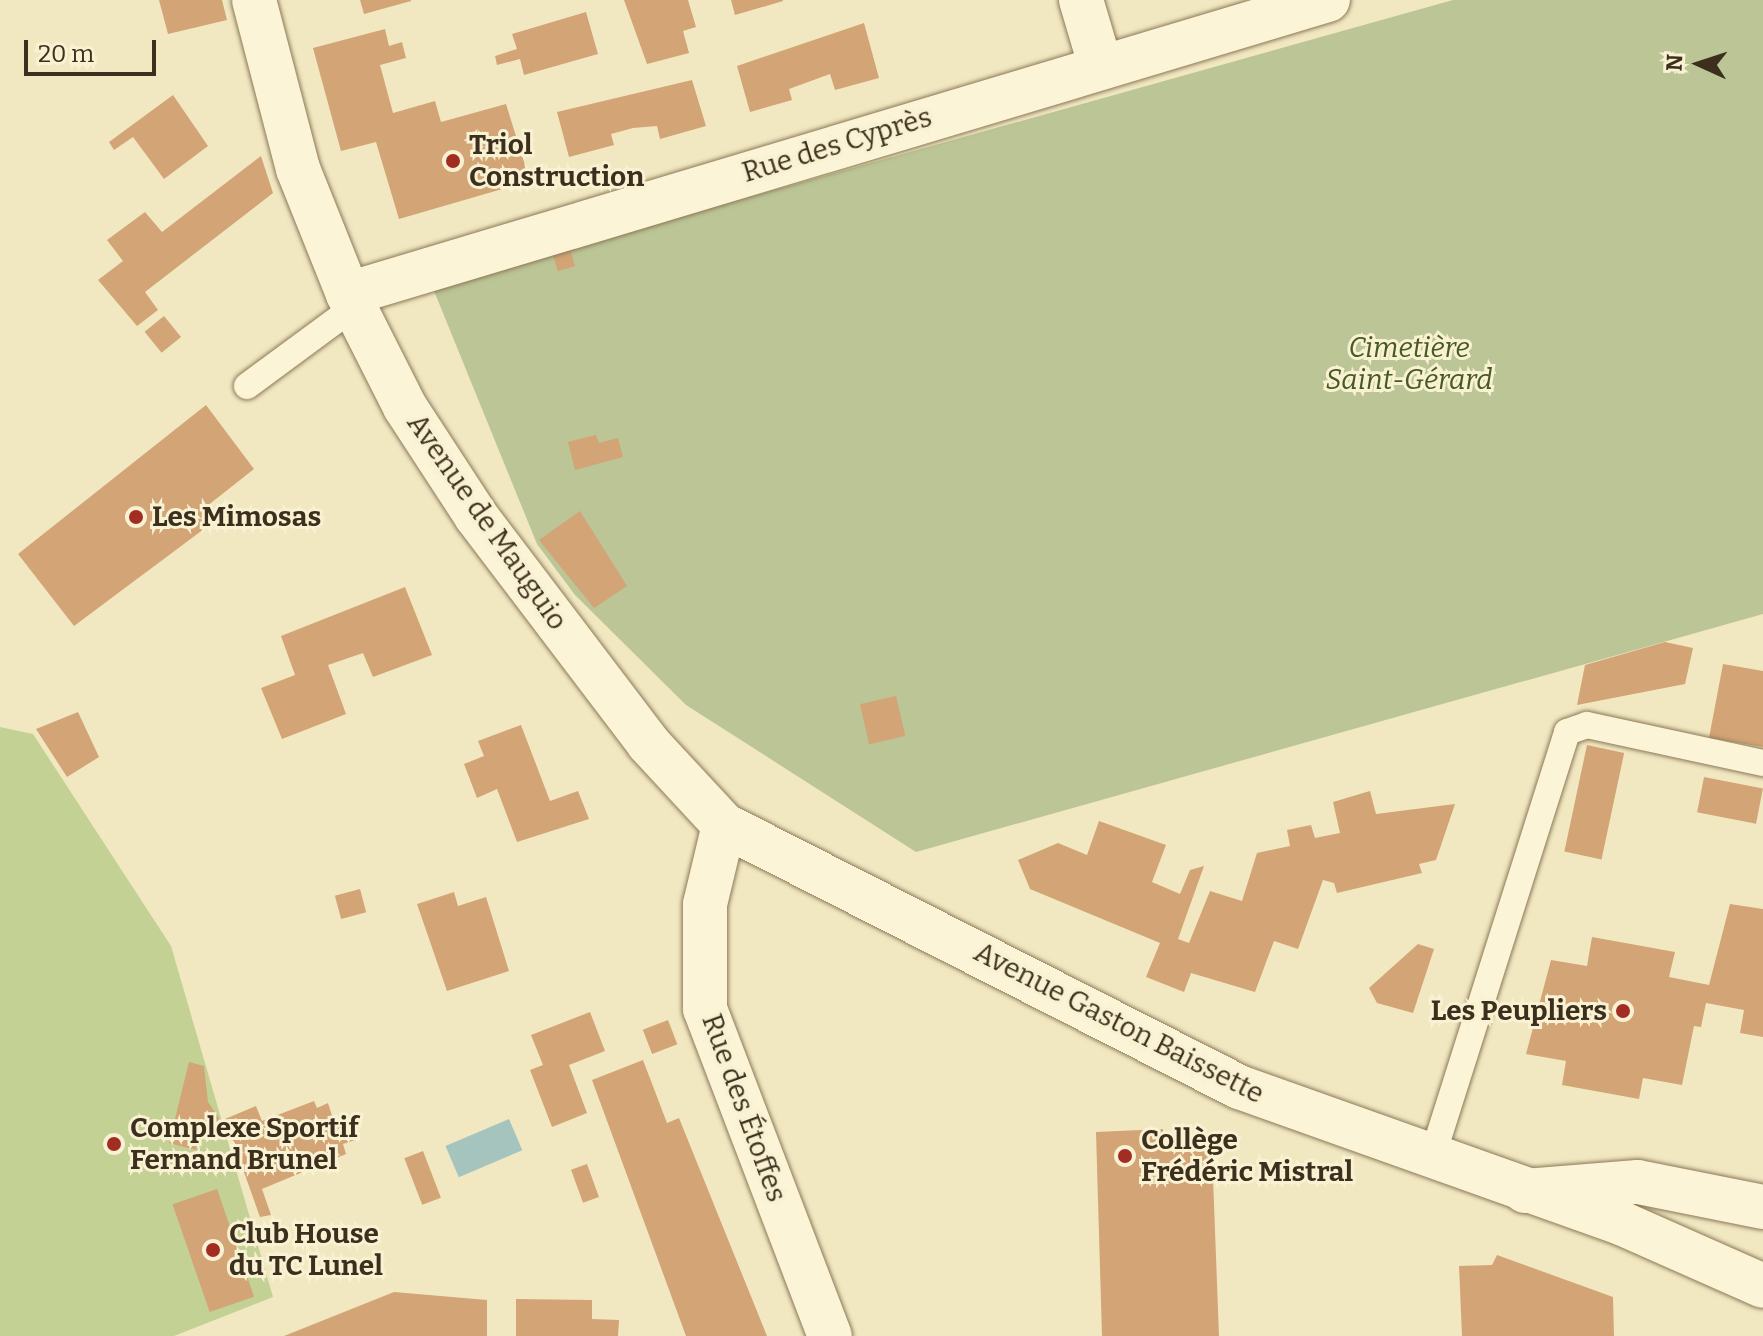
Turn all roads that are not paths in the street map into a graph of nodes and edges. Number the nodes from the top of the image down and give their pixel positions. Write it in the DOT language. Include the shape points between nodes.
graph roads {
  1 [pos="254,0"];
  2 [pos="1081,0"];
  3 [pos="1328,0"];
  4 [pos="1280,7"];
  5 [pos="1100,64"];
  6 [pos="351,301"];
  7 [pos="247,386"];
  8 [pos="1763,763"];
  9 [pos="724,825"];
  10 [pos="1431,1161"];
  11 [pos="1525,1191"];
  12 [pos="1763,1207"];
  13 [pos="1763,1286"];
  14 [pos="830,1336"];
  1 -- 6 [label="main road, Avenue de Mauguio" via="298,169"];
  2 -- 5 [label="main road"];
  3 -- 4 [label="main road, Rue des Cyprès"];
  4 -- 5 [label="main road, Rue des Cyprès"];
  5 -- 6 [label="main road, Rue des Cyprès"];
  6 -- 7 [label="lane"];
  6 -- 9 [label="main road, Avenue de Mauguio" via="405,407 476,516 648,743"];
  8 -- 10 [label="lane" via="1587,725 1567,732"];
  9 -- 10 [label="main road, Avenue Gaston Baissette" via="1239,1087"];
  9 -- 14 [label="main road, Rue des Étoffes" via="705,904 705,1009"];
  10 -- 11 [label="main road, Avenue Gaston Baissette"];
  11 -- 12 [label="main road, Avenue Gaston Baissette" via="1638,1182"];
  11 -- 13 [label="main road, Avenue Gaston Baissette" via="1621,1223"];
}
